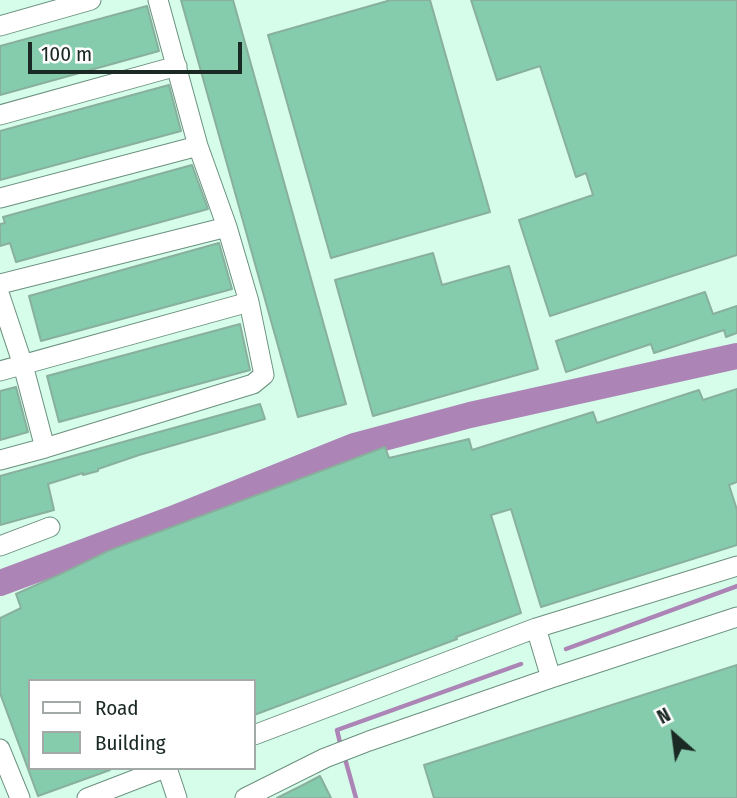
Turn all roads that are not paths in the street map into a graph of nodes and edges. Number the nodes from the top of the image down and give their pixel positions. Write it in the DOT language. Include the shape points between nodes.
graph roads {
  1 [pos="92,0"];
  2 [pos="158,0"];
  3 [pos="0,26"];
  4 [pos="177,66"];
  5 [pos="0,115"];
  6 [pos="198,146"];
  7 [pos="0,198"];
  8 [pos="227,226"];
  9 [pos="0,284"];
  10 [pos="0,296"];
  11 [pos="249,302"];
  12 [pos="23,365"];
  13 [pos="0,372"];
  14 [pos="46,448"];
  15 [pos="0,460"];
  16 [pos="50,527"];
  17 [pos="0,546"];
  18 [pos="737,566"];
  19 [pos="737,617"];
  20 [pos="538,635"];
  21 [pos="550,673"];
  22 [pos="256,734"];
  23 [pos="0,749"];
  24 [pos="161,770"];
  25 [pos="167,770"];
  26 [pos="20,798"];
  27 [pos="87,798"];
  28 [pos="177,798"];
  29 [pos="245,798"];
  1 -- 3 [label="street"];
  2 -- 4 [label="street"];
  4 -- 5 [label="street"];
  4 -- 6 [label="street"];
  6 -- 7 [label="street"];
  6 -- 8 [label="street"];
  8 -- 9 [label="street"];
  8 -- 11 [label="street"];
  10 -- 12 [label="street"];
  11 -- 12 [label="street"];
  11 -- 14 [label="street" via="264,370 261,380"];
  12 -- 13 [label="street"];
  12 -- 14 [label="street"];
  14 -- 15 [label="street"];
  16 -- 17 [label="street"];
  18 -- 20 [label="street"];
  19 -- 21 [label="street"];
  20 -- 21 [label="street"];
  20 -- 22 [label="street"];
  21 -- 29 [label="street" via="335,754"];
  23 -- 26 [label="street"];
  24 -- 27 [label="street"];
  25 -- 28 [label="street"];
}
